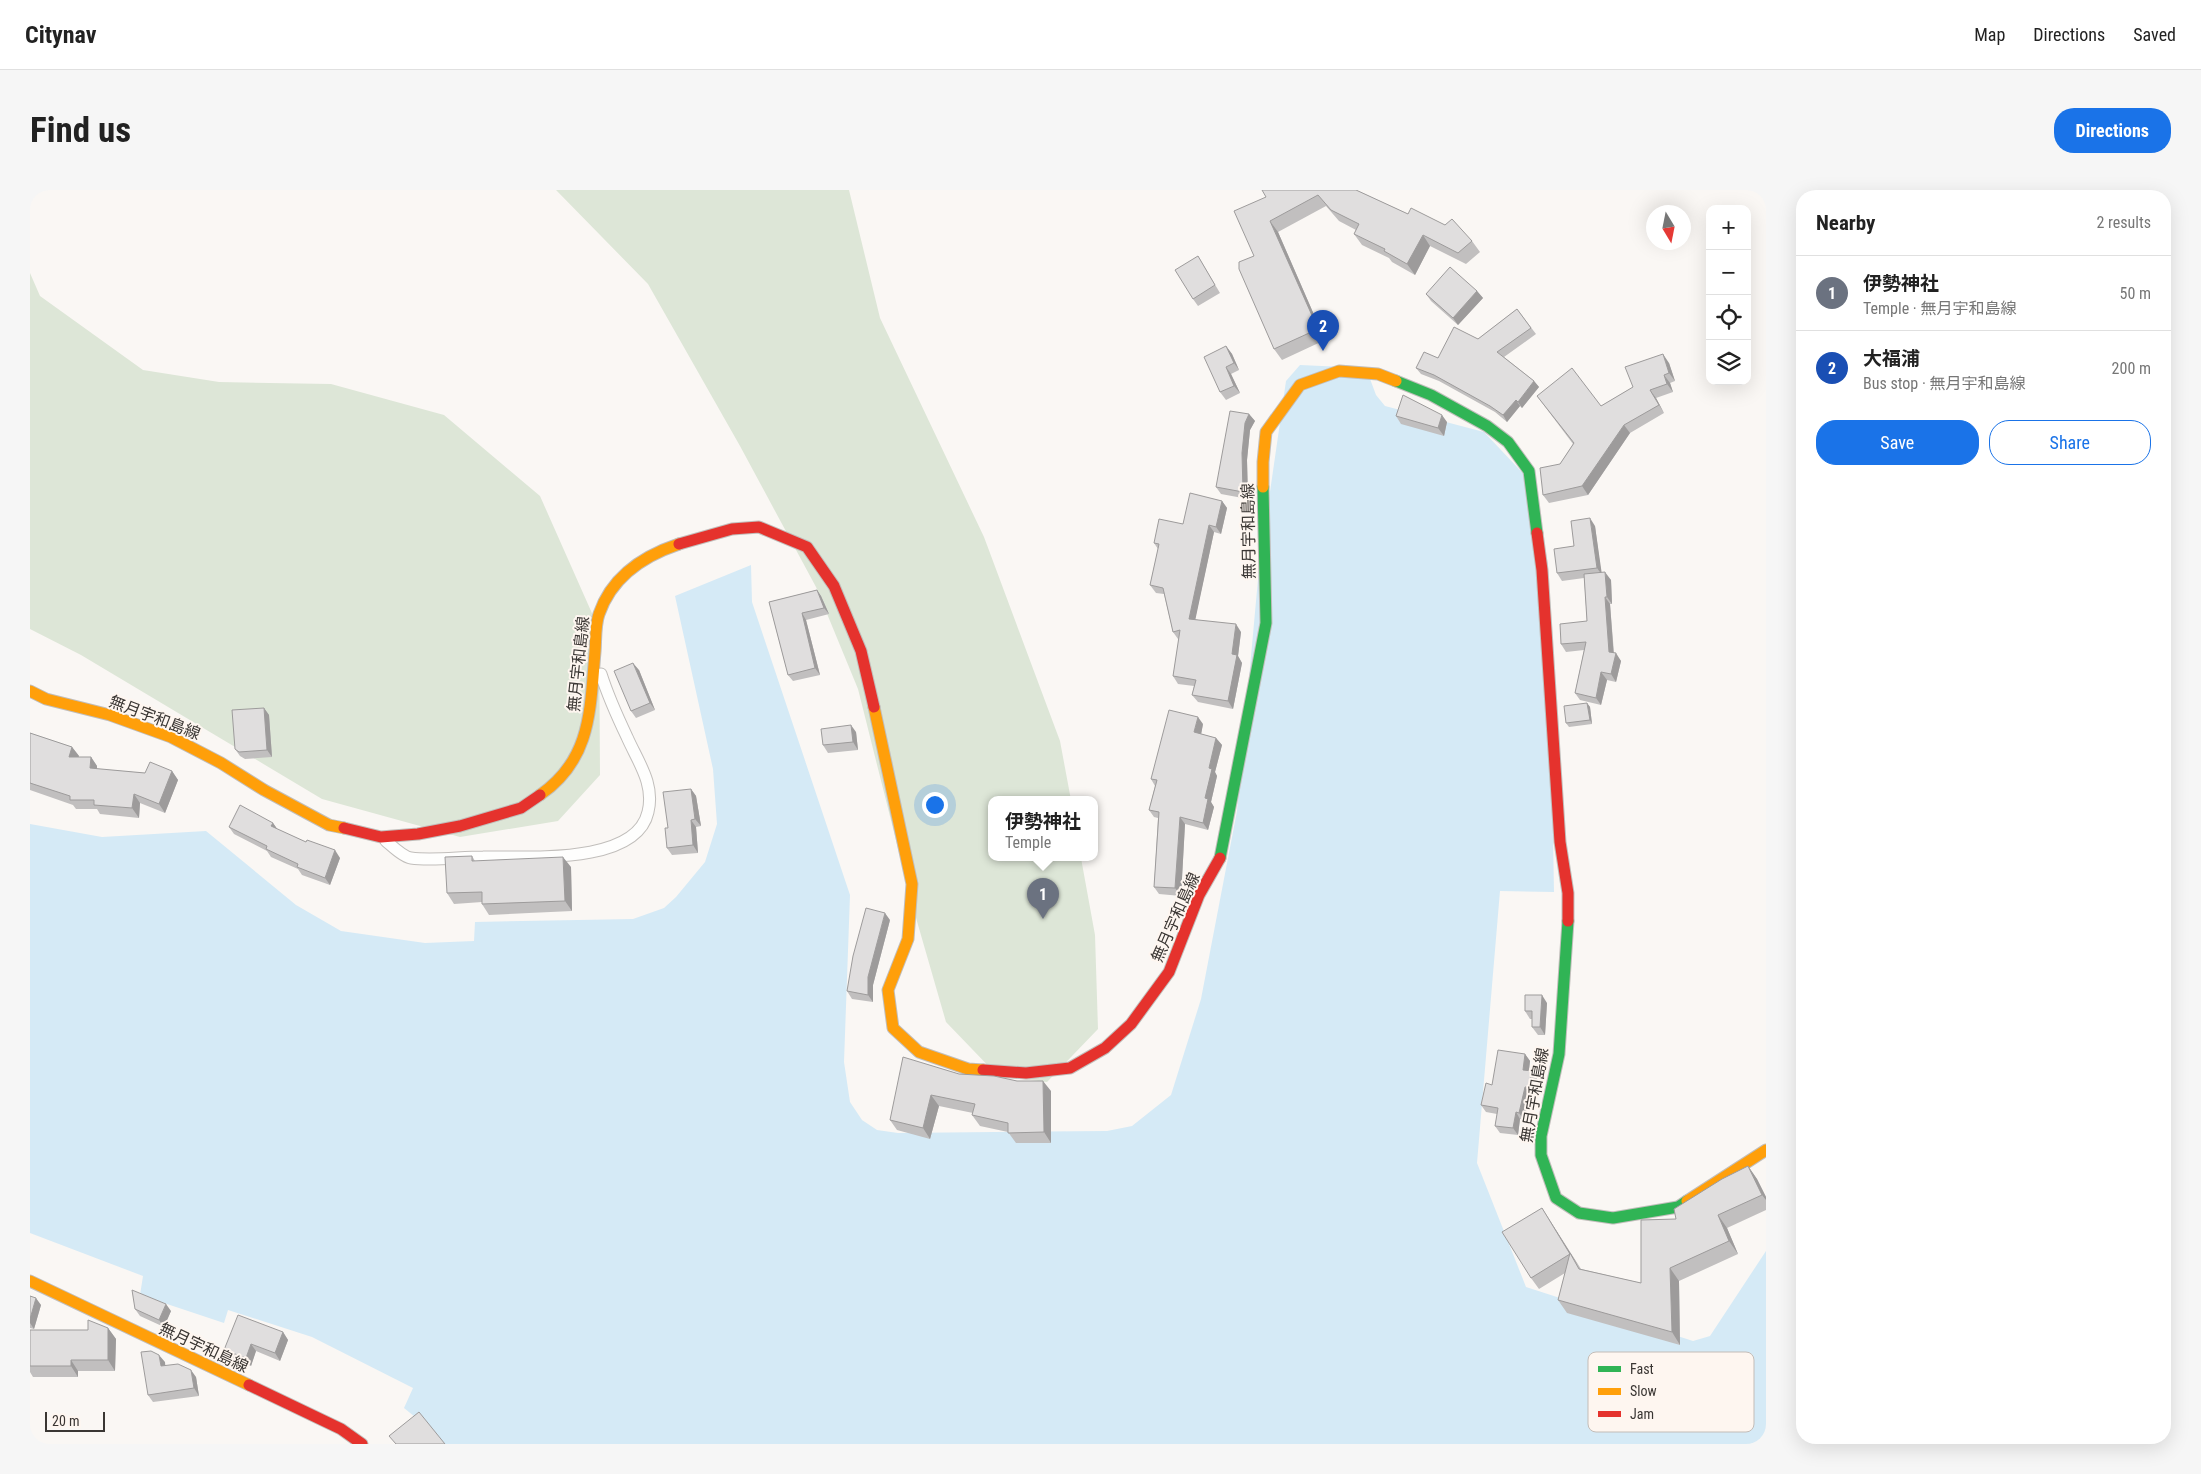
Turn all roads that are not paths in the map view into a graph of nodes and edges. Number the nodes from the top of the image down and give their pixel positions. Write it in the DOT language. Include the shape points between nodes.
graph roads {
  1 [pos="594,650"];
  2 [pos="30,691"];
  3 [pos="381,837"];
  4 [pos="1766,1150"];
  5 [pos="30,1282"];
  6 [pos="362,1444"];
  1 -- 3 [label="main road, 無月宇和島線" via="589,720 578,754 553,786 513,811 460,826"];
  1 -- 3 [label="lane" via="608,696 646,774 651,795 648,814 640,829 624,841 599,851 571,855 408,858"];
  1 -- 4 [label="main road, 無月宇和島線" via="598,615 612,588 627,570 655,552 732,529 759,527 807,547 834,586 861,651 912,884 908,939 888,990 893,1028 919,1052 968,1069 1026,1073 1070,1068 1105,1048 1131,1024 1169,972 1199,896 1220,858 1266,623 1263,462 1266,432 1300,385 1339,371 1378,374 1431,395 1487,426 1508,442 1529,471 1542,570 1560,842 1568,893 1559,1054 1541,1136 1541,1155 1556,1198 1579,1213 1613,1218 1678,1207"];
  2 -- 3 [label="main road, 無月宇和島線" via="46,699 171,737 329,825"];
  5 -- 6 [label="main road, 無月宇和島線" via="341,1429"];
}
